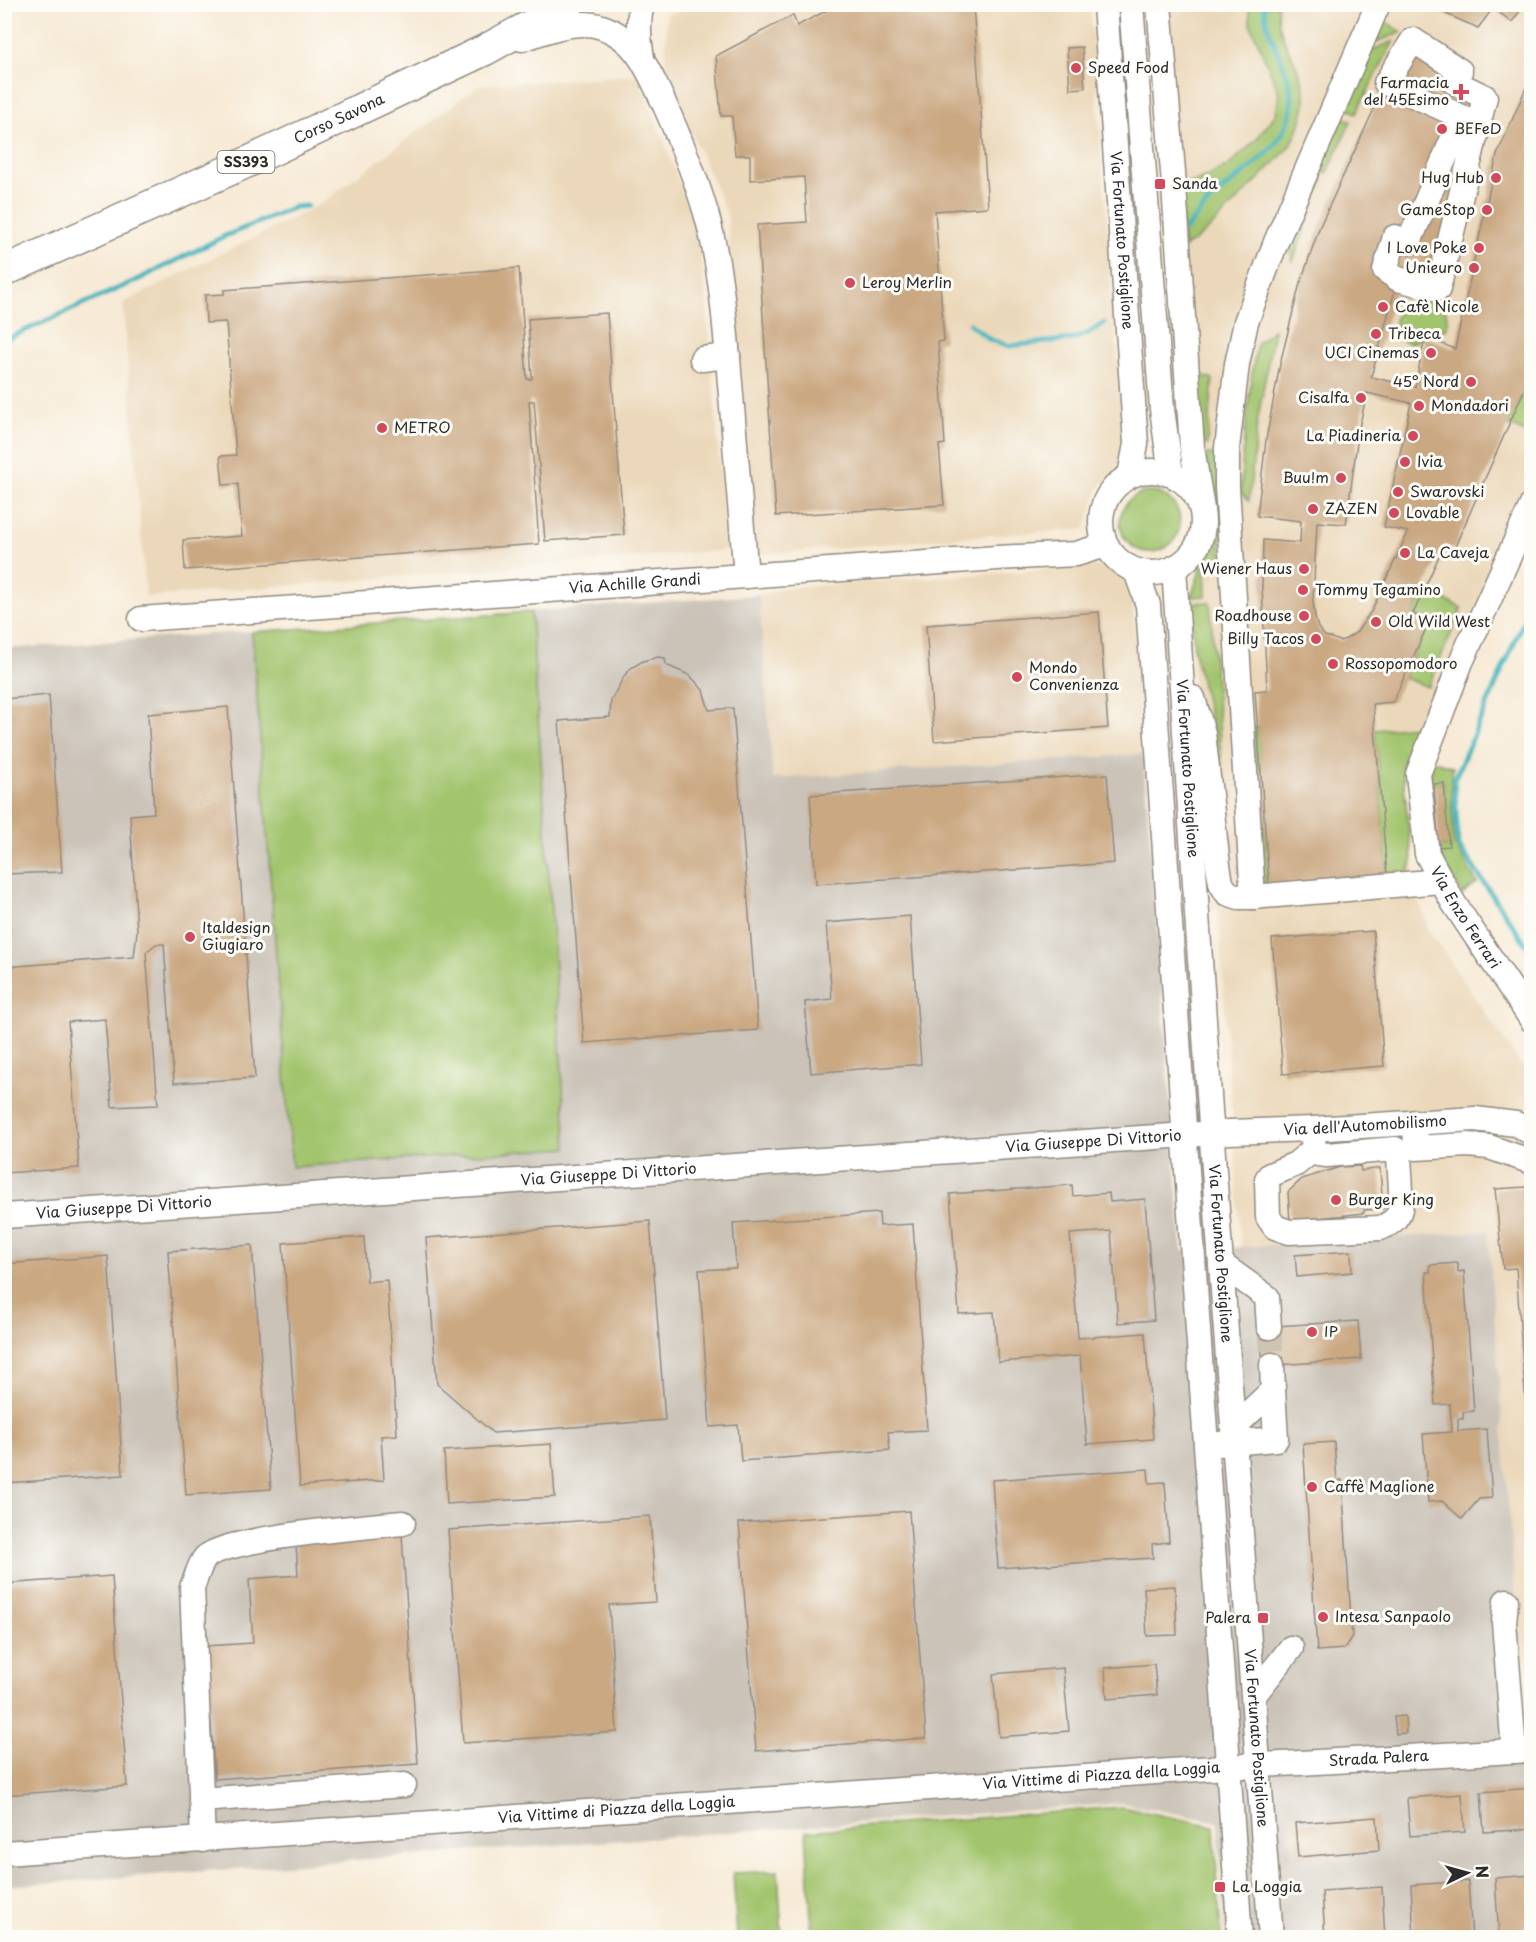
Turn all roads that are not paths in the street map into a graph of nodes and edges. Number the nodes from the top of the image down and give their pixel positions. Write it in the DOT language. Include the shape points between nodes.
graph roads {
  1 [pos="570,4"];
  2 [pos="642,4"];
  3 [pos="1105,4"];
  4 [pos="1131,4"];
  5 [pos="1159,4"];
  6 [pos="1378,4"];
  7 [pos="1413,40"];
  8 [pos="485,50"];
  9 [pos="642,58"];
  10 [pos="4,271"];
  11 [pos="728,356"];
  12 [pos="702,359"];
  13 [pos="1171,474"];
  14 [pos="1130,476"];
  15 [pos="1532,505"];
  16 [pos="1202,509"];
  17 [pos="1106,545"];
  18 [pos="1174,568"];
  19 [pos="1136,571"];
  20 [pos="746,576"];
  21 [pos="148,615"];
  22 [pos="1180,653"];
  23 [pos="1441,881"];
  24 [pos="1253,897"];
  25 [pos="1532,1020"];
  26 [pos="1415,1122"];
  27 [pos="1526,1125"];
  28 [pos="1212,1133"];
  29 [pos="1185,1134"];
  30 [pos="1314,1144"];
  31 [pos="1408,1151"];
  32 [pos="1532,1162"];
  33 [pos="4,1216"];
  34 [pos="1221,1264"];
  35 [pos="1269,1327"];
  36 [pos="1272,1365"];
  37 [pos="1273,1390"];
  38 [pos="1234,1435"];
  39 [pos="1205,1445"];
  40 [pos="403,1523"];
  41 [pos="1506,1601"];
  42 [pos="1291,1648"];
  43 [pos="1254,1695"];
  44 [pos="1523,1751"];
  45 [pos="1259,1765"];
  46 [pos="1227,1767"];
  47 [pos="404,1785"];
  48 [pos="201,1800"];
  49 [pos="203,1840"];
  50 [pos="4,1853"];
  51 [pos="1240,1938"];
  52 [pos="1271,1938"];
  1 -- 8 [label="main road, Corso Savona / SS393"];
  2 -- 9 [label="street" via="638,37"];
  3 -- 14 [label="street, Via Fortunato Postiglione" via="1136,444"];
  4 -- 13 [label="street, Via Fortunato Postiglione" via="1162,409"];
  5 -- 16 [label="street" via="1192,447"];
  6 -- 24 [label="street" via="1272,252 1246,322 1238,364 1227,448 1227,487"];
  7 -- 7 [label="street" via="1386,83 1462,117 1410,242 1395,237 1385,270 1398,279 1438,289 1485,97 1454,82 1460,71"];
  8 -- 9 [label="street" via="576,24 600,26 617,34"];
  8 -- 10 [label="main road, Corso Savona / SS393"];
  9 -- 11 [label="street" via="681,140 708,223"];
  11 -- 12 [label="street"];
  11 -- 20 [label="street"];
  13 -- 14 [label="street" via="1157,470"];
  13 -- 16 [label="street" via="1191,488"];
  14 -- 17 [label="street" via="1106,500 1101,516"];
  15 -- 23 [label="street, Via Enzo Ferrari" via="1461,662 1418,774 1427,854"];
  16 -- 18 [label="street" via="1204,521 1199,544 1193,554"];
  17 -- 19 [label="street" via="1116,558"];
  17 -- 20 [label="street, Via Achille Grandi" via="1076,554"];
  18 -- 19 [label="street" via="1162,572"];
  18 -- 22 [label="street, Via Fortunato Postiglione"];
  19 -- 29 [label="street, Via Fortunato Postiglione" via="1148,605"];
  20 -- 21 [label="street, Via Achille Grandi"];
  22 -- 24 [label="street" via="1202,729 1221,883 1227,893"];
  22 -- 28 [label="street, Via Fortunato Postiglione"];
  23 -- 24 [label="street"];
  23 -- 25 [label="street, Via Enzo Ferrari"];
  26 -- 27 [label="street, Via dell'Automobilismo" via="1475,1119"];
  26 -- 30 [label="street, Via dell'Automobilismo"];
  26 -- 31 [label="street"];
  28 -- 29 [label="street, Via Giuseppe Di Vittorio"];
  28 -- 30 [label="street, Via dell'Automobilismo"];
  28 -- 34 [label="street, Via Fortunato Postiglione"];
  29 -- 33 [label="street, Via Giuseppe Di Vittorio"];
  29 -- 39 [label="street, Via Fortunato Postiglione"];
  30 -- 31 [label="street" via="1327,1155"];
  30 -- 31 [label="street" via="1296,1164 1270,1174 1267,1179 1268,1217 1275,1227 1289,1232 1389,1225 1400,1209"];
  31 -- 32 [label="street" via="1468,1145"];
  34 -- 35 [label="street" via="1267,1297"];
  34 -- 38 [label="street, Via Fortunato Postiglione"];
  36 -- 37 [label="street"];
  37 -- 38 [label="street"];
  37 -- 38 [label="street" via="1276,1439"];
  38 -- 39 [label="street"];
  38 -- 43 [label="street, Via Fortunato Postiglione"];
  39 -- 46 [label="street, Via Fortunato Postiglione"];
  40 -- 48 [label="street" via="248,1542 217,1550 206,1558 192,1587"];
  41 -- 44 [label="street" via="1504,1622"];
  42 -- 43 [label="street"];
  43 -- 45 [label="street, Via Fortunato Postiglione"];
  44 -- 45 [label="street, Strada Palera"];
  45 -- 46 [label="street, Strada Palera"];
  45 -- 52 [label="street, Via Fortunato Postiglione"];
  46 -- 49 [label="street, Via Vittime di Piazza della Loggia"];
  46 -- 51 [label="street, Via Fortunato Postiglione"];
  47 -- 48 [label="street"];
  48 -- 49 [label="street"];
  49 -- 50 [label="street, Via Vittime di Piazza della Loggia"];
}
